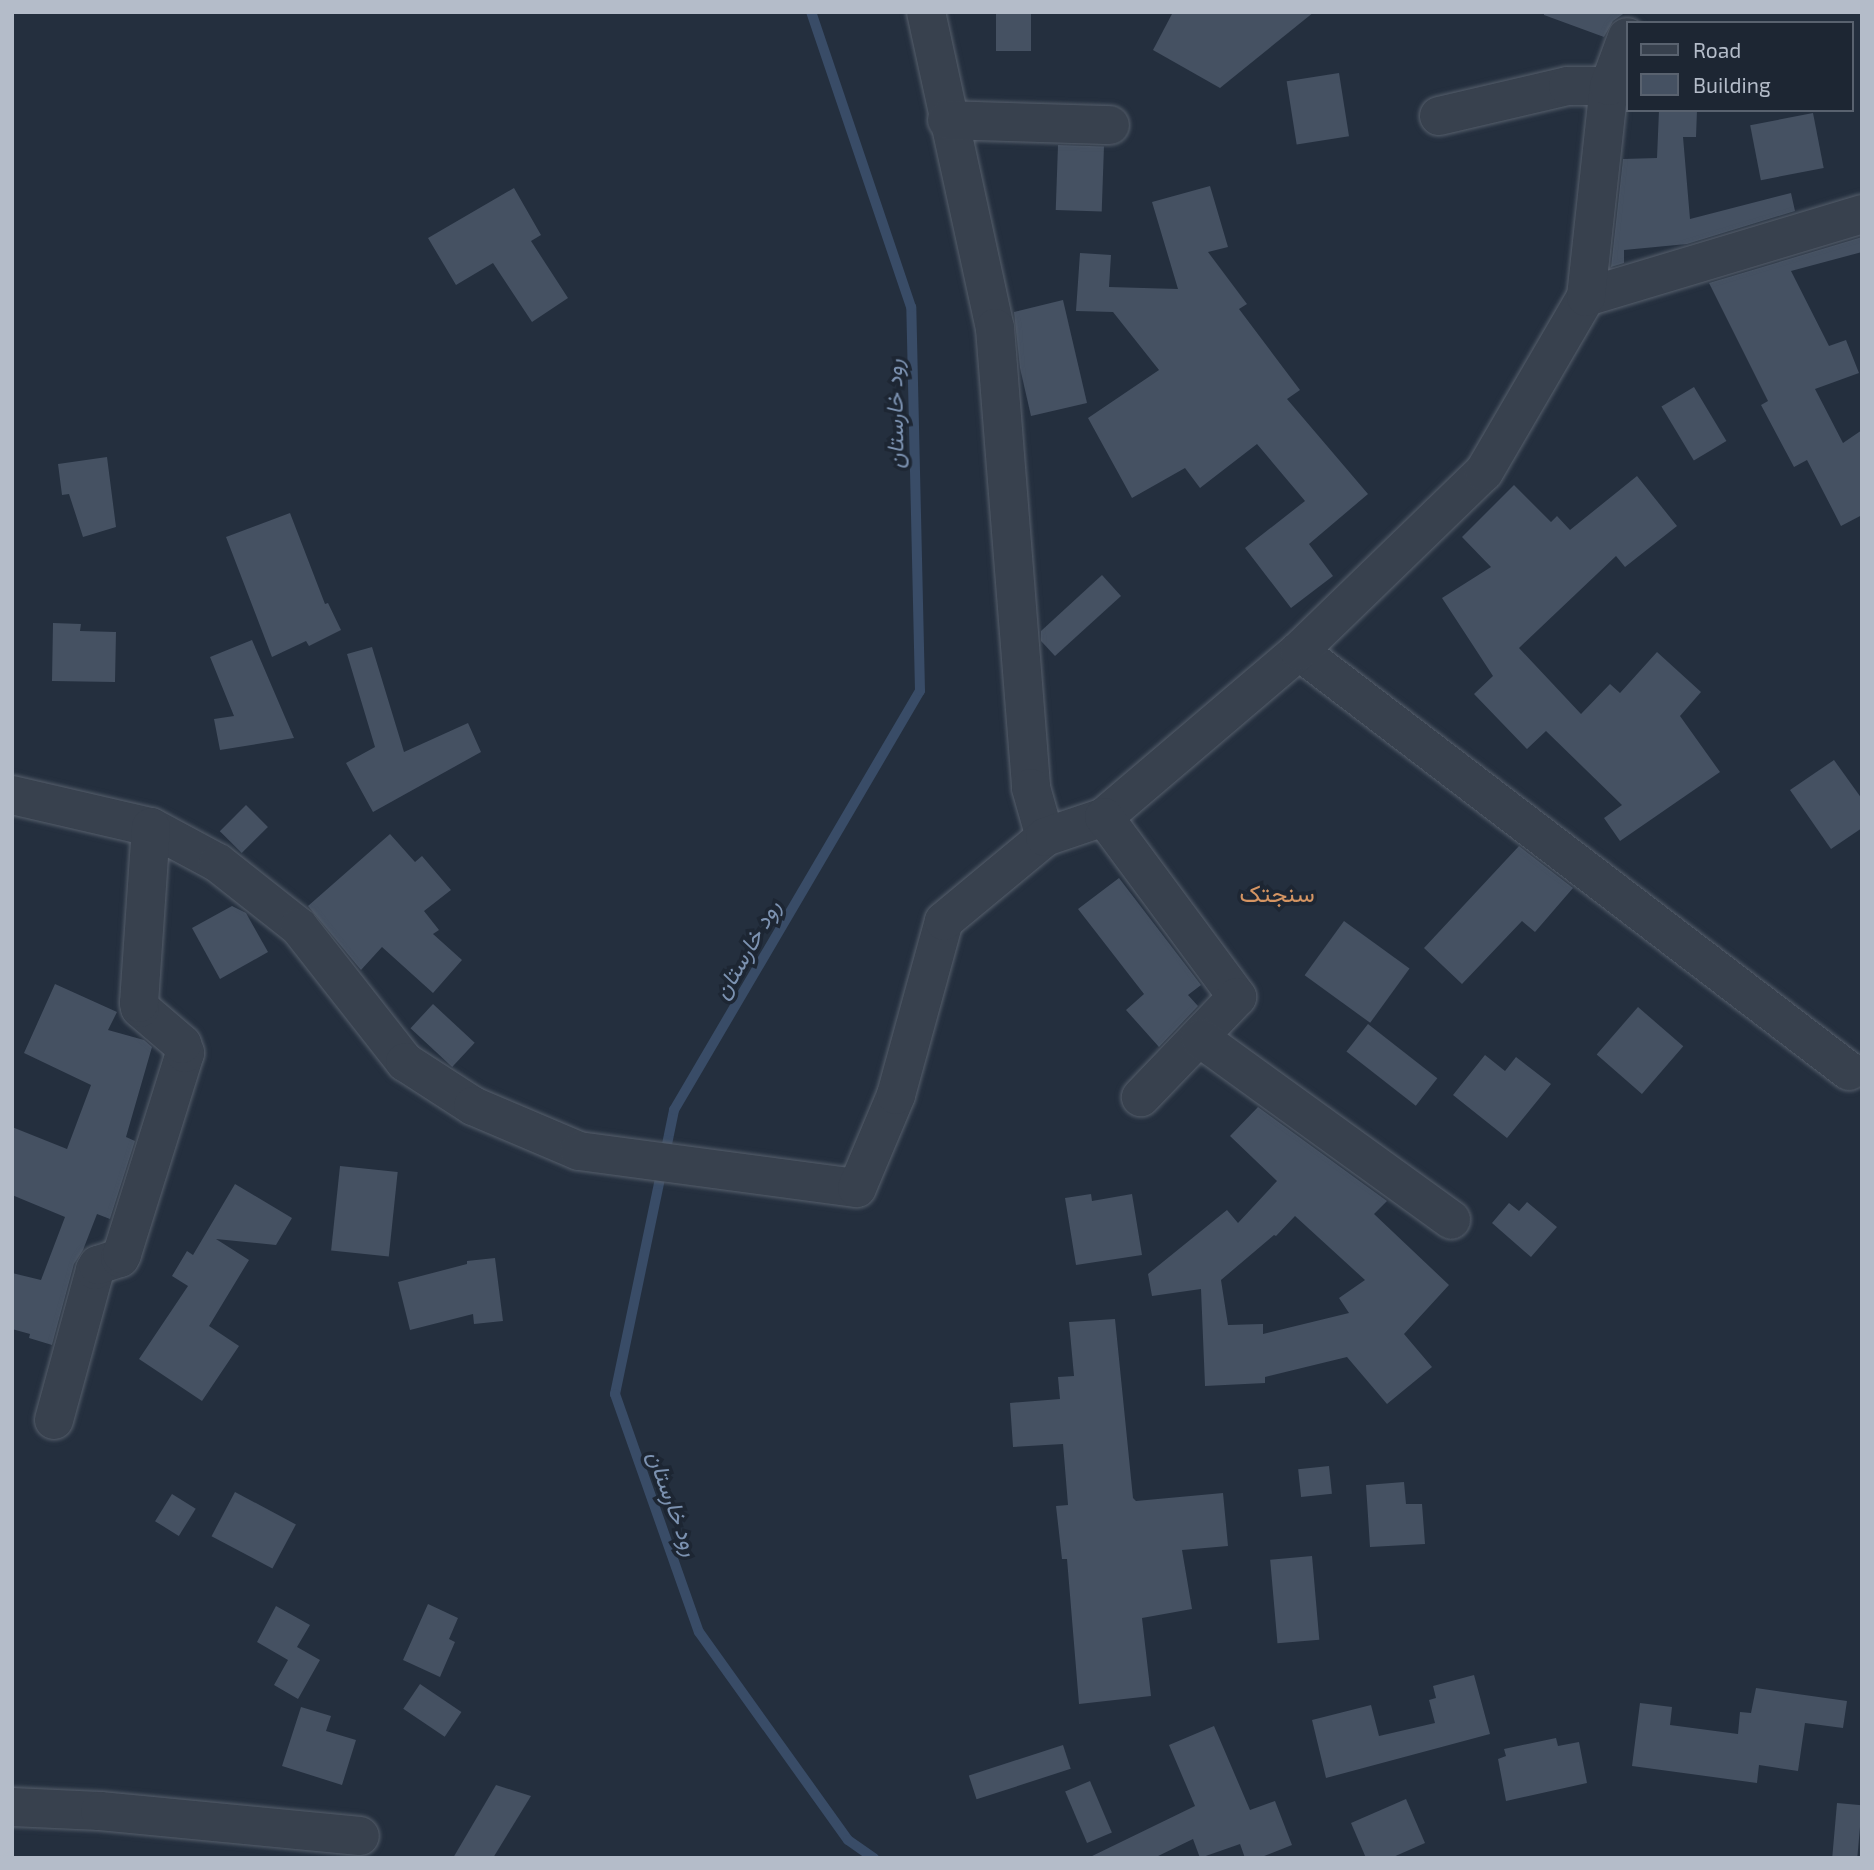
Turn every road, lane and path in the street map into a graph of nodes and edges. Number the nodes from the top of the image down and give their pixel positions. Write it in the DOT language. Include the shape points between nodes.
graph roads {
  1 [pos="926,12"];
  2 [pos="1626,40"];
  3 [pos="1609,86"];
  4 [pos="1439,116"];
  5 [pos="947,120"];
  6 [pos="1111,125"];
  7 [pos="1862,214"];
  8 [pos="1586,297"];
  9 [pos="1299,651"];
  10 [pos="12,795"];
  11 [pos="1104,817"];
  12 [pos="151,827"];
  13 [pos="1045,837"];
  14 [pos="1200,1038"];
  15 [pos="1849,1071"];
  16 [pos="1141,1097"];
  17 [pos="1451,1220"];
  18 [pos="54,1420"];
  19 [pos="12,1807"];
  20 [pos="360,1836"];
  1 -- 5 [label="street"];
  2 -- 3 [label="street"];
  3 -- 4 [label="street" via="1568,86"];
  3 -- 8 [label="street"];
  5 -- 6 [label="street"];
  5 -- 13 [label="street" via="995,328 1031,788"];
  7 -- 8 [label="street"];
  8 -- 9 [label="street" via="1484,472"];
  9 -- 11 [label="street"];
  9 -- 15 [label="street"];
  10 -- 12 [label="street"];
  11 -- 13 [label="street"];
  11 -- 14 [label="street" via="1237,997"];
  12 -- 13 [label="street" via="218,863 299,927 405,1062 473,1106 579,1151 857,1188 896,1095 944,921"];
  12 -- 18 [label="street" via="139,1003 182,1044 185,1053 122,1254 95,1270"];
  14 -- 16 [label="street"];
  14 -- 17 [label="street"];
  19 -- 20 [label="street"];
}
